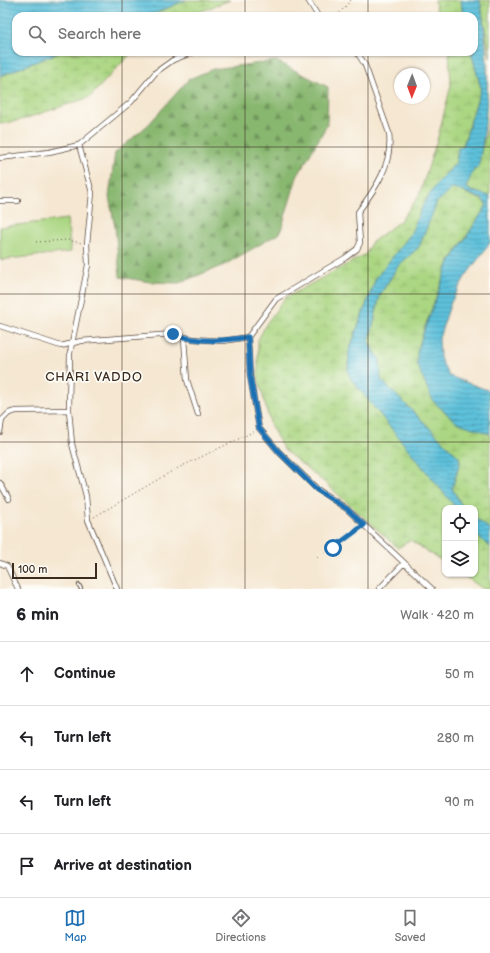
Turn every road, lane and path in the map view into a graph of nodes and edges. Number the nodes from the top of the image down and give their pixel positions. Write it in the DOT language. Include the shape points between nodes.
graph roads {
  1 [pos="308,0"];
  2 [pos="351,0"];
  3 [pos="316,12"];
  4 [pos="340,12"];
  5 [pos="184,56"];
  6 [pos="359,56"];
  7 [pos="79,145"];
  8 [pos="0,158"];
  9 [pos="0,201"];
  10 [pos="18,201"];
  11 [pos="36,242"];
  12 [pos="87,244"];
  13 [pos="0,326"];
  14 [pos="248,337"];
  15 [pos="184,338"];
  16 [pos="72,344"];
  17 [pos="69,410"];
  18 [pos="198,414"];
  19 [pos="1,420"];
  20 [pos="259,428"];
  21 [pos="0,432"];
  22 [pos="0,483"];
  23 [pos="10,499"];
  24 [pos="88,520"];
  25 [pos="364,525"];
  26 [pos="317,557"];
  27 [pos="0,563"];
  28 [pos="404,563"];
  29 [pos="79,585"];
  30 [pos="18,589"];
  31 [pos="81,589"];
  32 [pos="117,589"];
  33 [pos="379,589"];
  34 [pos="432,589"];
  1 -- 3 [label="street"];
  2 -- 4 [label="path"];
  5 -- 7 [label="street" via="156,72 131,102"];
  6 -- 14 [label="street" via="367,72 391,144 382,177 358,212 360,243 346,258 276,299"];
  7 -- 8 [label="street" via="49,152"];
  7 -- 12 [label="street" via="92,193"];
  9 -- 10 [label="street"];
  11 -- 12 [label="path" via="68,240"];
  12 -- 16 [label="street" via="88,265"];
  13 -- 16 [label="street" via="53,345"];
  14 -- 15 [label="street" via="224,341"];
  14 -- 20 [label="street" via="250,376"];
  15 -- 16 [label="street" via="173,334 80,341"];
  15 -- 18 [label="street" via="187,380"];
  16 -- 17 [label="street"];
  17 -- 19 [label="street" via="16,411"];
  17 -- 24 [label="street" via="72,444 86,496"];
  19 -- 21 [label="street"];
  20 -- 24 [label="path" via="174,470"];
  20 -- 25 [label="street" via="317,490 347,509"];
  22 -- 23 [label="street"];
  24 -- 32 [label="street"];
  25 -- 26 [label="path"];
  25 -- 28 [label="street"];
  27 -- 30 [label="street" via="7,566"];
  28 -- 33 [label="street"];
  28 -- 34 [label="street"];
  29 -- 31 [label="lane"];
}
